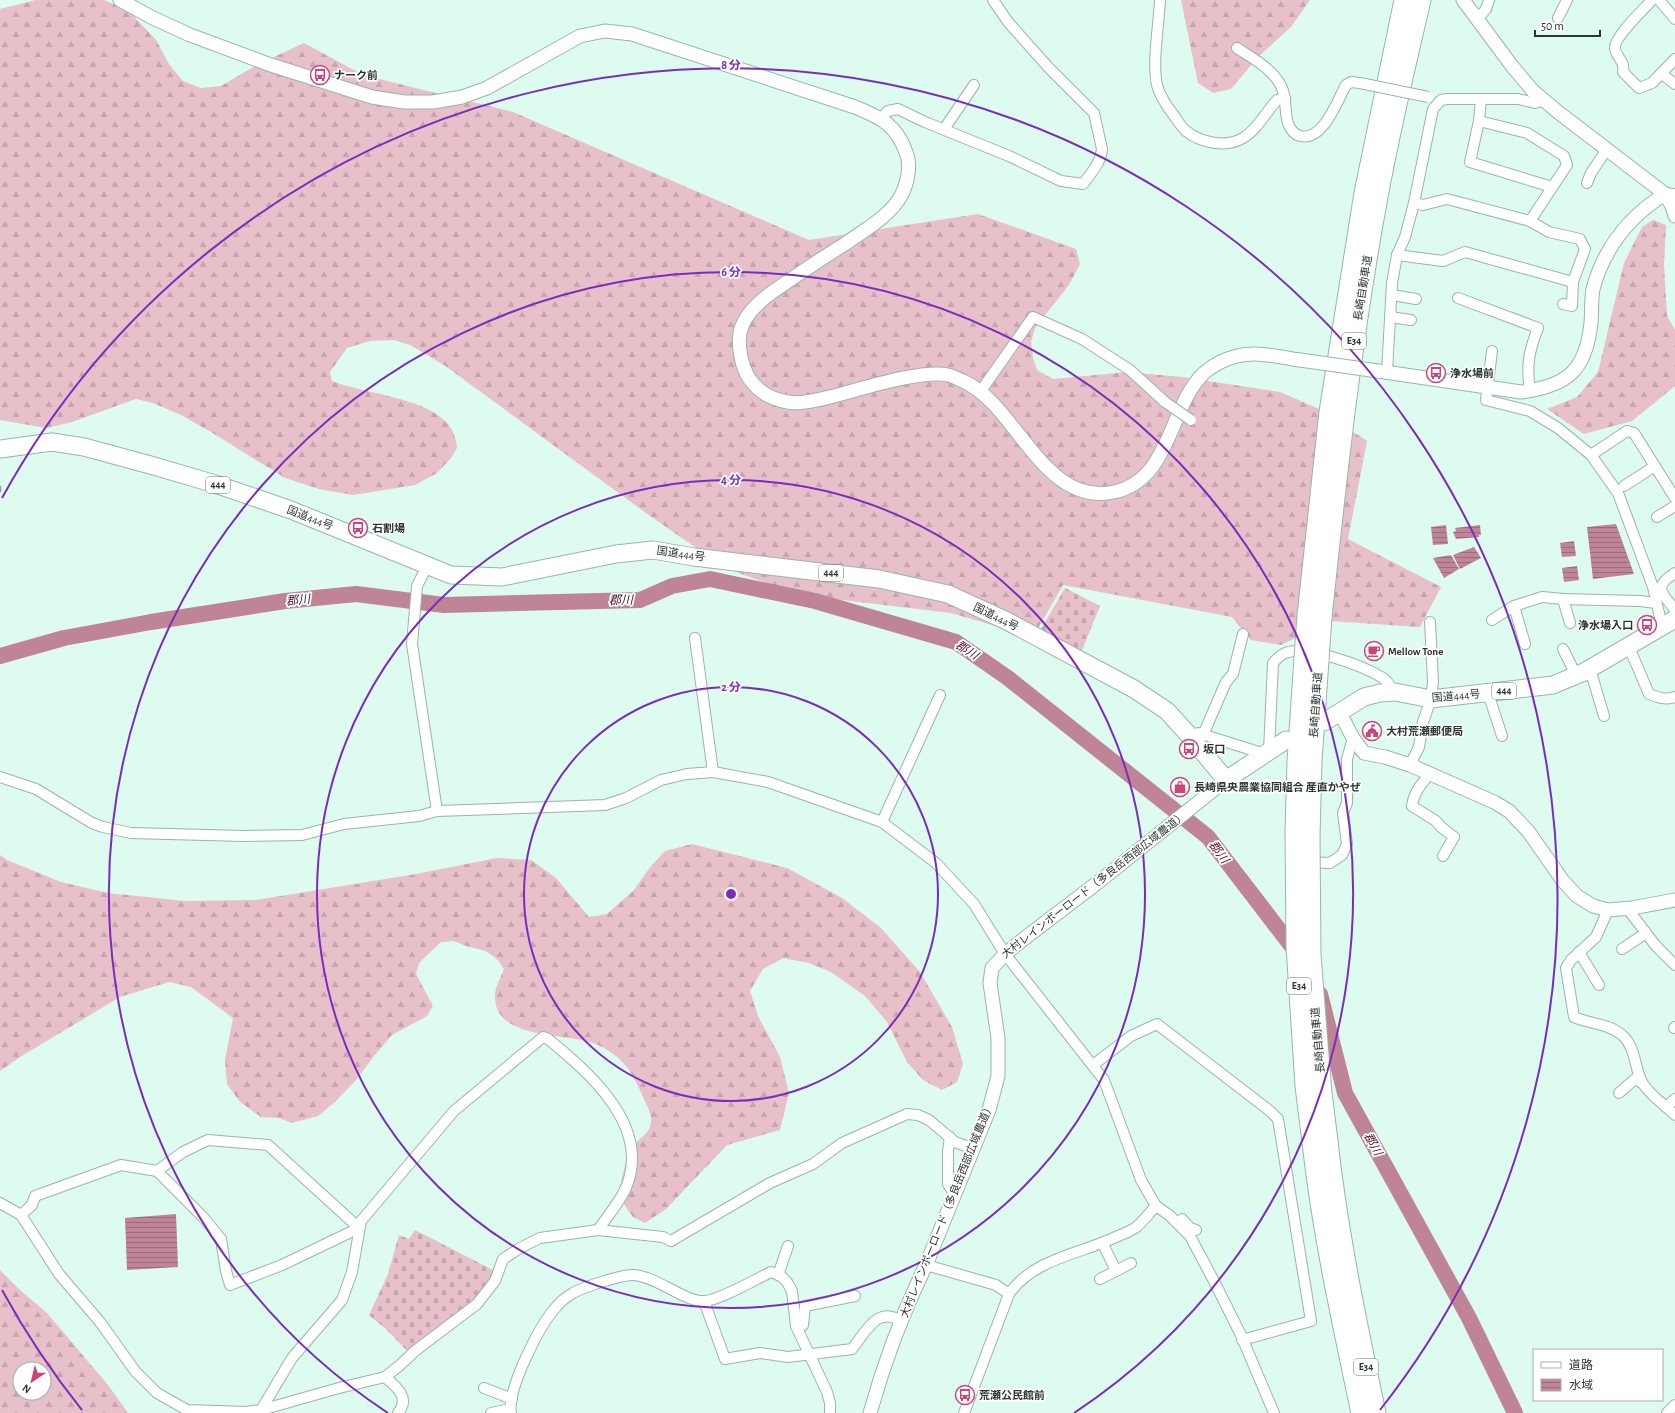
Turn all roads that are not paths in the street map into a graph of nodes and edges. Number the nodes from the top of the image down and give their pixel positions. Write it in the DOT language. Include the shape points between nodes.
graph roads {
  1 [pos="120,0"];
  2 [pos="993,0"];
  3 [pos="1160,0"];
  4 [pos="1395,0"];
  5 [pos="1404,0"];
  6 [pos="1421,0"];
  7 [pos="1425,0"];
  8 [pos="1463,0"];
  9 [pos="1489,0"];
  10 [pos="1567,0"];
  11 [pos="1652,0"];
  12 [pos="1659,0"];
  13 [pos="1558,18"];
  14 [pos="1675,19"];
  15 [pos="1477,20"];
  16 [pos="1411,43"];
  17 [pos="1238,48"];
  18 [pos="1675,59"];
  19 [pos="1662,74"];
  20 [pos="974,84"];
  21 [pos="1675,84"];
  22 [pos="1284,98"];
  23 [pos="1481,99"];
  24 [pos="1545,100"];
  25 [pos="1436,104"];
  26 [pos="881,118"];
  27 [pos="1479,121"];
  28 [pos="1377,125"];
  29 [pos="944,129"];
  30 [pos="1607,148"];
  31 [pos="1587,183"];
  32 [pos="1552,187"];
  33 [pos="1670,195"];
  34 [pos="1414,203"];
  35 [pos="1675,216"];
  36 [pos="1530,221"];
  37 [pos="1397,255"];
  38 [pos="1573,282"];
  39 [pos="1392,295"];
  40 [pos="1458,298"];
  41 [pos="1416,299"];
  42 [pos="1563,304"];
  43 [pos="1390,318"];
  44 [pos="1411,320"];
  45 [pos="1492,351"];
  46 [pos="1382,372"];
  47 [pos="1487,387"];
  48 [pos="1530,391"];
  49 [pos="980,392"];
  50 [pos="1191,420"];
  51 [pos="0,449"];
  52 [pos="1591,455"];
  53 [pos="1655,466"];
  54 [pos="1624,486"];
  55 [pos="1675,498"];
  56 [pos="1675,506"];
  57 [pos="1657,518"];
  58 [pos="427,566"];
  59 [pos="1675,573"];
  60 [pos="1563,599"];
  61 [pos="1656,603"];
  62 [pos="1514,606"];
  63 [pos="1675,610"];
  64 [pos="1315,616"];
  65 [pos="1492,620"];
  66 [pos="1430,622"];
  67 [pos="1570,623"];
  68 [pos="1668,623"];
  69 [pos="1243,634"];
  70 [pos="695,638"];
  71 [pos="1525,644"];
  72 [pos="1630,646"];
  73 [pos="1563,649"];
  74 [pos="1583,672"];
  75 [pos="1395,692"];
  76 [pos="1488,693"];
  77 [pos="940,695"];
  78 [pos="1675,697"];
  79 [pos="1431,699"];
  80 [pos="1340,713"];
  81 [pos="1604,716"];
  82 [pos="1324,722"];
  83 [pos="1184,729"];
  84 [pos="1203,735"];
  85 [pos="1502,736"];
  86 [pos="1353,738"];
  87 [pos="1286,740"];
  88 [pos="1267,752"];
  89 [pos="1410,765"];
  90 [pos="713,772"];
  91 [pos="1430,774"];
  92 [pos="0,777"];
  93 [pos="1226,780"];
  94 [pos="437,811"];
  95 [pos="882,822"];
  96 [pos="1443,856"];
  97 [pos="1286,861"];
  98 [pos="1675,900"];
  99 [pos="1627,908"];
  100 [pos="1608,910"];
  101 [pos="1646,933"];
  102 [pos="1622,949"];
  103 [pos="1579,952"];
  104 [pos="1005,954"];
  105 [pos="1675,965"];
  106 [pos="1599,985"];
  107 [pos="1093,1065"];
  108 [pos="1642,1083"];
  109 [pos="1619,1093"];
  110 [pos="1675,1099"];
  111 [pos="1666,1107"];
  112 [pos="1675,1115"];
  113 [pos="950,1137"];
  114 [pos="974,1149"];
  115 [pos="157,1171"];
  116 [pos="955,1195"];
  117 [pos="0,1203"];
  118 [pos="1156,1206"];
  119 [pos="21,1215"];
  120 [pos="1173,1219"];
  121 [pos="359,1228"];
  122 [pos="598,1230"];
  123 [pos="1196,1230"];
  124 [pos="1102,1244"];
  125 [pos="788,1246"];
  126 [pos="1131,1263"];
  127 [pos="926,1265"];
  128 [pos="1116,1271"];
  129 [pos="778,1274"];
  130 [pos="1100,1279"];
  131 [pos="1009,1294"];
  132 [pos="856,1296"];
  133 [pos="704,1301"];
  134 [pos="902,1322"];
  135 [pos="1349,1322"];
  136 [pos="796,1326"];
  137 [pos="1242,1340"];
  138 [pos="809,1355"];
  139 [pos="385,1376"];
  140 [pos="484,1388"];
  141 [pos="1675,1405"];
  142 [pos="511,1407"];
  143 [pos="261,1410"];
  144 [pos="398,1413"];
  145 [pos="491,1413"];
  146 [pos="830,1413"];
  147 [pos="870,1413"];
  148 [pos="964,1413"];
  149 [pos="1274,1413"];
  150 [pos="1361,1413"];
  151 [pos="1376,1413"];
  152 [pos="1667,1413"];
  1 -- 26 [label="street" via="190,35 271,65 372,97 404,102 433,102 462,97 487,88 580,36 606,31 632,34 855,107"];
  2 -- 29 [label="street" via="1008,22 1048,68 1094,113 1102,150 1099,161 1083,184 1061,181"];
  3 -- 22 [label="street" via="1157,84 1160,96 1186,131 1209,142 1222,144 1242,139 1252,131 1277,100"];
  4 -- 28 [label="highway" via="1381,65"];
  5 -- 28 [label="highway, 長崎自動車道 / E34"];
  6 -- 16 [label="highway, 長崎自動車道 / E34"];
  7 -- 16 [label="highway"];
  8 -- 15 [label="street"];
  9 -- 15 [label="street" via="1486,9"];
  10 -- 13 [label="street"];
  11 -- 19 [label="street" via="1624,30 1615,45 1615,51 1624,65 1623,72 1639,88 1652,83"];
  12 -- 14 [label="street"];
  15 -- 24 [label="street" via="1512,66"];
  16 -- 64 [label="highway, 長崎自動車道 / E34" via="1378,196"];
  17 -- 22 [label="street" via="1271,73 1280,84"];
  18 -- 19 [label="street"];
  19 -- 21 [label="street"];
  20 -- 29 [label="street"];
  22 -- 25 [label="street, bridge" via="1291,131 1305,137 1321,129 1346,85 1351,82 1428,97"];
  23 -- 24 [label="street" via="1518,99 1535,103"];
  23 -- 25 [label="street" via="1447,99"];
  23 -- 27 [label="street"];
  24 -- 30 [label="street"];
  25 -- 34 [label="street"];
  26 -- 29 [label="street" via="888,112 898,110"];
  26 -- 49 [label="street" via="901,140 908,159 908,179 901,196 887,213 766,296 742,325 739,346 743,365 750,380 765,394 782,402 802,404 920,375 946,374 966,382"];
  27 -- 32 [label="street" via="1470,162"];
  27 -- 32 [label="street" via="1527,133 1564,156 1567,165"];
  28 -- 64 [label="highway, 長崎自動車道 / E34" via="1362,200 1329,412"];
  30 -- 31 [label="street"];
  30 -- 33 [label="street"];
  32 -- 36 [label="street"];
  33 -- 35 [label="street"];
  33 -- 48 [label="street" via="1647,205 1624,228 1602,262 1593,290 1587,349 1577,368 1561,382"];
  34 -- 36 [label="street" via="1423,205 1447,199"];
  34 -- 37 [label="street" via="1405,237"];
  36 -- 38 [label="street" via="1549,232 1580,239 1585,249"];
  37 -- 38 [label="street" via="1443,261 1465,252"];
  37 -- 39 [label="street"];
  38 -- 42 [label="street" via="1572,306"];
  39 -- 41 [label="street"];
  39 -- 43 [label="street"];
  40 -- 48 [label="street" via="1538,328 1530,349 1527,376"];
  43 -- 44 [label="street"];
  43 -- 46 [label="street"];
  45 -- 47 [label="street"];
  46 -- 47 [label="street"];
  46 -- 49 [label="street, bridge" via="1255,354 1238,356 1219,363 1204,374 1190,392 1151,469 1135,483 1115,492 1095,493 1075,488 1057,478 1001,412"];
  47 -- 48 [label="street"];
  47 -- 52 [label="street" via="1486,400 1530,410 1558,428"];
  49 -- 50 [label="street, bridge" via="1034,317 1082,339 1130,370 1165,402"];
  51 -- 58 [label="highway, 国道444号 / 444" via="52,442 84,447 215,484 291,510"];
  52 -- 53 [label="street" via="1627,431 1634,433"];
  52 -- 61 [label="street" via="1618,493 1653,587"];
  53 -- 54 [label="street"];
  53 -- 55 [label="street"];
  56 -- 57 [label="street"];
  58 -- 83 [label="highway, 国道444号 / 444" via="451,575 502,576 616,554 653,550 879,579 948,594 1007,621 1134,689 1167,712"];
  58 -- 94 [label="street" via="417,586 412,644"];
  59 -- 63 [label="street" via="1665,579 1661,587 1663,596"];
  60 -- 61 [label="street"];
  60 -- 62 [label="street" via="1542,597"];
  60 -- 67 [label="street"];
  61 -- 68 [label="street"];
  62 -- 65 [label="street"];
  62 -- 71 [label="street"];
  64 -- 135 [label="highway, 長崎自動車道 / E34, bridge" via="1311,659 1312,760 1302,833 1322,1093 1320,1141 1333,1184"];
  66 -- 79 [label="street" via="1433,682"];
  68 -- 72 [label="highway, 国道444号 / 444"];
  69 -- 84 [label="street" via="1233,674 1226,682"];
  70 -- 90 [label="street"];
  72 -- 74 [label="highway, 国道444号 / 444"];
  72 -- 78 [label="street" via="1649,694 1658,698"];
  73 -- 74 [label="street"];
  74 -- 76 [label="highway, 国道444号 / 444" via="1552,685"];
  74 -- 81 [label="street"];
  75 -- 79 [label="highway, 国道444号 / 444"];
  75 -- 80 [label="highway, 国道444号 / 444" via="1364,697"];
  75 -- 88 [label="street" via="1384,678 1330,656 1295,651 1279,655 1273,663"];
  76 -- 79 [label="highway, 国道444号 / 444"];
  76 -- 85 [label="street"];
  77 -- 95 [label="street"];
  79 -- 89 [label="street" via="1423,722 1419,747"];
  80 -- 82 [label="highway, 国道444号 / 444"];
  80 -- 86 [label="street"];
  83 -- 84 [label="street"];
  83 -- 93 [label="highway, 国道444号 / 444"];
  84 -- 88 [label="street"];
  86 -- 89 [label="street" via="1364,753"];
  86 -- 97 [label="street" via="1347,759 1347,803 1343,813 1347,844 1342,855 1330,863"];
  87 -- 88 [label="highway"];
  88 -- 93 [label="highway"];
  89 -- 91 [label="street"];
  90 -- 94 [label="street" via="661,780 626,798 604,805"];
  90 -- 95 [label="street" via="768,782"];
  91 -- 96 [label="street" via="1416,792 1412,806 1436,821 1454,837"];
  91 -- 100 [label="street" via="1509,811 1528,831 1563,881 1577,896 1593,906"];
  92 -- 94 [label="street" via="36,788 92,823 131,833 302,835 344,824 419,816"];
  93 -- 104 [label="street, 大村レインボーロード（多良岳西部広域農道）"];
  95 -- 104 [label="street" via="930,858 974,904"];
  98 -- 99 [label="street"];
  99 -- 100 [label="street"];
  99 -- 101 [label="street"];
  100 -- 103 [label="street" via="1596,937"];
  101 -- 102 [label="street"];
  101 -- 105 [label="street"];
  103 -- 106 [label="street"];
  103 -- 108 [label="street" via="1566,968 1574,1017 1606,1025 1622,1034 1630,1044"];
  104 -- 107 [label="street"];
  104 -- 114 [label="street, 大村レインボーロード（多良岳西部広域農道）" via="992,968 990,983 998,1038 998,1076 989,1110"];
  107 -- 118 [label="street" via="1104,1080 1141,1180"];
  107 -- 137 [label="street" via="1131,1036 1157,1024 1278,1119 1311,1321"];
  108 -- 109 [label="street" via="1635,1079"];
  108 -- 111 [label="street"];
  110 -- 111 [label="street"];
  111 -- 112 [label="street"];
  113 -- 114 [label="street" via="955,1142"];
  113 -- 116 [label="street" via="948,1184"];
  113 -- 122 [label="street" via="929,1120 907,1114 842,1143 813,1164 770,1183 671,1241 663,1237"];
  114 -- 116 [label="street, 大村レインボーロード（多良岳西部広域農道）"];
  115 -- 119 [label="street" via="121,1165 35,1196 32,1205"];
  115 -- 121 [label="street" via="183,1152 208,1140 268,1145"];
  115 -- 121 [label="street" via="222,1239 230,1286 282,1265"];
  116 -- 127 [label="street, 大村レインボーロード（多良岳西部広域農道）"];
  117 -- 119 [label="street"];
  118 -- 120 [label="street"];
  118 -- 124 [label="street" via="1135,1228"];
  119 -- 143 [label="street" via="59,1274 100,1322 135,1371 157,1393 187,1410"];
  120 -- 123 [label="street" via="1178,1216 1190,1228"];
  120 -- 137 [label="street" via="1190,1236"];
  121 -- 122 [label="street" via="361,1221 379,1198 454,1111 543,1037 592,1077 624,1121 631,1142 632,1164 625,1189"];
  121 -- 143 [label="street" via="352,1272 342,1300 292,1358"];
  122 -- 139 [label="street" via="540,1238 503,1259 495,1281 477,1304"];
  124 -- 128 [label="street"];
  124 -- 131 [label="street" via="1051,1261 1029,1272"];
  125 -- 129 [label="street"];
  126 -- 128 [label="street"];
  127 -- 131 [label="street" via="996,1285"];
  127 -- 134 [label="street, 大村レインボーロード（多良岳西部広域農道）"];
  128 -- 130 [label="street"];
  129 -- 133 [label="street" via="771,1272"];
  129 -- 136 [label="street" via="792,1291"];
  131 -- 148 [label="street"];
  132 -- 136 [label="street" via="805,1306 803,1325"];
  133 -- 138 [label="street" via="725,1359 760,1353 788,1357"];
  133 -- 142 [label="street" via="687,1297 650,1278 633,1274 573,1293 557,1306 548,1318 522,1365"];
  134 -- 138 [label="street" via="895,1317 884,1316 876,1319 852,1349"];
  134 -- 147 [label="street, 大村レインボーロード（多良岳西部広域農道）"];
  135 -- 150 [label="highway, 長崎自動車道 / E34"];
  135 -- 151 [label="highway, 長崎自動車道 / E34"];
  136 -- 138 [label="street"];
  137 -- 149 [label="street"];
  138 -- 146 [label="street" via="827,1392"];
  139 -- 143 [label="street"];
  139 -- 144 [label="street" via="399,1388 402,1395 403,1403"];
  140 -- 142 [label="street"];
  141 -- 152 [label="street"];
  142 -- 145 [label="street"];
}
